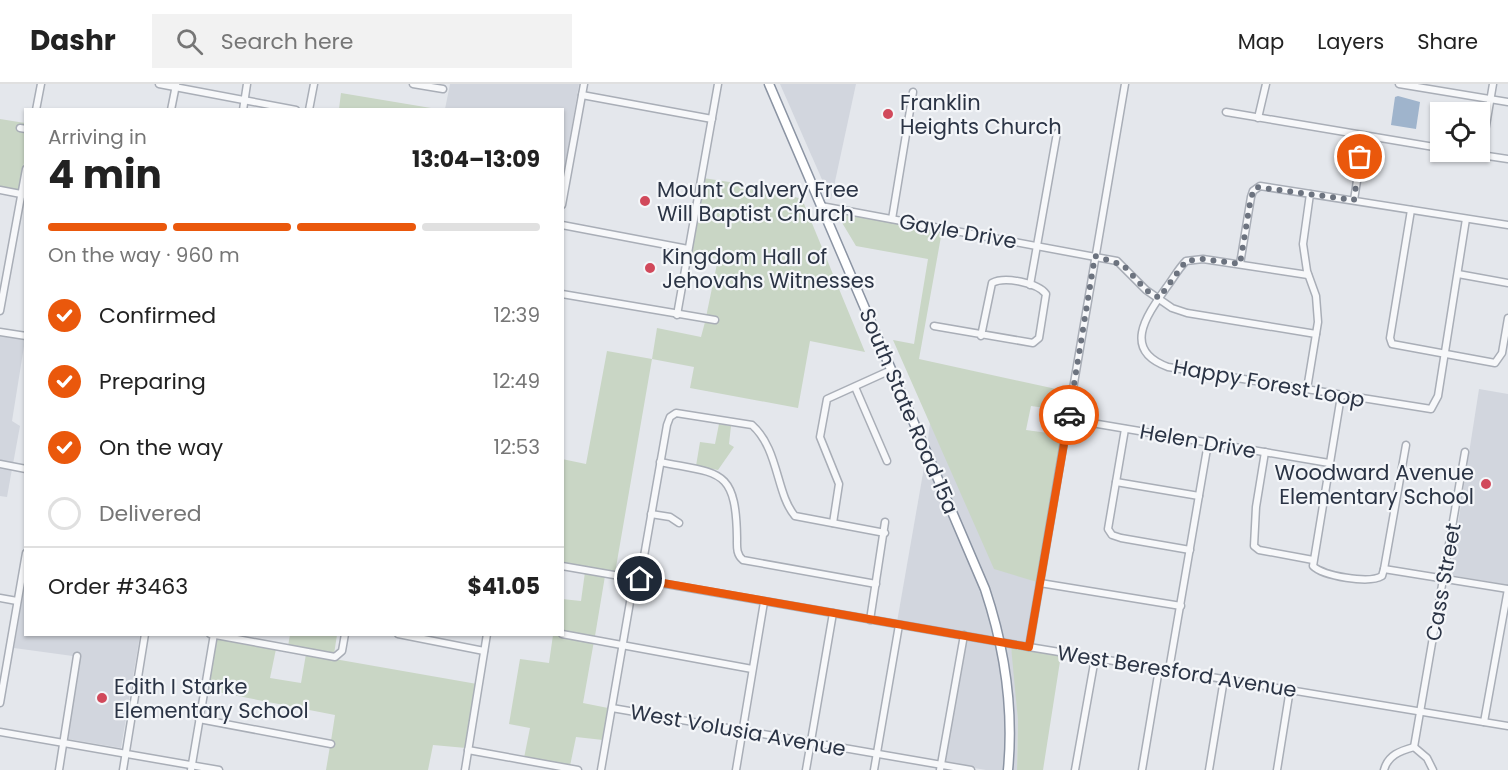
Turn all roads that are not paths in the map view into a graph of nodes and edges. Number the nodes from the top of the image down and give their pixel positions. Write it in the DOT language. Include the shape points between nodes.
graph roads {
  1 [pos="41,84"];
  2 [pos="159,84"];
  3 [pos="247,84"];
  4 [pos="314,84"];
  5 [pos="413,84"];
  6 [pos="584,84"];
  7 [pos="718,84"];
  8 [pos="769,84"];
  9 [pos="1125,84"];
  10 [pos="1266,84"];
  11 [pos="1399,84"];
  12 [pos="1493,84"];
  13 [pos="176,86"];
  14 [pos="443,89"];
  15 [pos="913,92"];
  16 [pos="582,95"];
  17 [pos="1491,99"];
  18 [pos="244,100"];
  19 [pos="1508,102"];
  20 [pos="1490,105"];
  21 [pos="36,108"];
  22 [pos="171,108"];
  23 [pos="243,108"];
  24 [pos="286,108"];
  25 [pos="309,108"];
  26 [pos="1226,112"];
  27 [pos="1258,118"];
  28 [pos="712,119"];
  29 [pos="1057,133"];
  30 [pos="1364,136"];
  31 [pos="1430,146"];
  32 [pos="1490,156"];
  33 [pos="1508,159"];
  34 [pos="0,190"];
  35 [pos="564,194"];
  36 [pos="1310,194"];
  37 [pos="23,195"];
  38 [pos="1354,200"];
  39 [pos="821,206"];
  40 [pos="1411,210"];
  41 [pos="892,219"];
  42 [pos="1467,219"];
  43 [pos="564,225"];
  44 [pos="1508,225"];
  45 [pos="1037,245"];
  46 [pos="688,249"];
  47 [pos="1095,256"];
  48 [pos="0,259"];
  49 [pos="8,261"];
  50 [pos="1240,264"];
  51 [pos="1458,274"];
  52 [pos="1308,275"];
  53 [pos="1508,283"];
  54 [pos="1030,285"];
  55 [pos="564,294"];
  56 [pos="1159,298"];
  57 [pos="0,312"];
  58 [pos="677,315"];
  59 [pos="1508,318"];
  60 [pos="715,320"];
  61 [pos="934,326"];
  62 [pos="0,332"];
  63 [pos="1316,334"];
  64 [pos="24,336"];
  65 [pos="981,336"];
  66 [pos="1444,355"];
  67 [pos="891,370"];
  68 [pos="855,387"];
  69 [pos="1307,389"];
  70 [pos="1341,396"];
  71 [pos="1068,419"];
  72 [pos="1125,429"];
  73 [pos="1208,443"];
  74 [pos="1406,445"];
  75 [pos="1265,452"];
  76 [pos="1465,452"];
  77 [pos="886,461"];
  78 [pos="660,462"];
  79 [pos="1329,463"];
  80 [pos="0,464"];
  81 [pos="24,468"];
  82 [pos="1116,482"];
  83 [pos="1199,496"];
  84 [pos="651,514"];
  85 [pos="885,522"];
  86 [pos="679,523"];
  87 [pos="833,523"];
  88 [pos="885,533"];
  89 [pos="1190,550"];
  90 [pos="1312,560"];
  91 [pos="24,564"];
  92 [pos="564,566"];
  93 [pos="1384,569"];
  94 [pos="637,579"];
  95 [pos="1443,579"];
  96 [pos="1040,583"];
  97 [pos="876,584"];
  98 [pos="1508,589"];
  99 [pos="0,598"];
  100 [pos="17,601"];
  101 [pos="764,602"];
  102 [pos="1181,606"];
  103 [pos="833,613"];
  104 [pos="870,620"];
  105 [pos="899,625"];
  106 [pos="564,634"];
  107 [pos="964,635"];
  108 [pos="145,636"];
  109 [pos="213,636"];
  110 [pos="219,636"];
  111 [pos="344,636"];
  112 [pos="408,636"];
  113 [pos="487,636"];
  114 [pos="1001,641"];
  115 [pos="623,643"];
  116 [pos="1029,647"];
  117 [pos="484,651"];
  118 [pos="77,656"];
  119 [pos="1095,658"];
  120 [pos="752,669"];
  121 [pos="1159,669"];
  122 [pos="1169,670"];
  123 [pos="1224,679"];
  124 [pos="1290,689"];
  125 [pos="0,703"];
  126 [pos="612,708"];
  127 [pos="1420,712"];
  128 [pos="199,719"];
  129 [pos="1484,722"];
  130 [pos="1508,726"];
  131 [pos="742,730"];
  132 [pos="0,732"];
  133 [pos="64,743"];
  134 [pos="810,743"];
  135 [pos="331,744"];
  136 [pos="1414,747"];
  137 [pos="468,750"];
  138 [pos="125,754"];
  139 [pos="877,754"];
  140 [pos="941,767"];
  141 [pos="191,768"];
  142 [pos="59,770"];
  143 [pos="123,770"];
  144 [pos="219,770"];
  145 [pos="465,770"];
  146 [pos="578,770"];
  147 [pos="601,770"];
  148 [pos="736,770"];
  149 [pos="806,770"];
  150 [pos="874,770"];
  151 [pos="971,770"];
  152 [pos="1008,770"];
  153 [pos="1075,770"];
  154 [pos="1142,770"];
  155 [pos="1209,770"];
  156 [pos="1277,770"];
  157 [pos="1384,770"];
  158 [pos="1433,770"];
  1 -- 21 [label="street"];
  2 -- 13 [label="street"];
  3 -- 18 [label="street"];
  4 -- 25 [label="street"];
  5 -- 14 [label="street"];
  6 -- 16 [label="street"];
  7 -- 28 [label="street"];
  8 -- 39 [label="highway, South State Road 15a"];
  9 -- 47 [label="street"];
  10 -- 27 [label="street"];
  11 -- 17 [label="street"];
  12 -- 17 [label="street"];
  13 -- 18 [label="street"];
  13 -- 22 [label="street"];
  15 -- 41 [label="street"];
  16 -- 28 [label="street"];
  16 -- 35 [label="street"];
  17 -- 19 [label="street"];
  17 -- 20 [label="street"];
  18 -- 23 [label="street"];
  18 -- 24 [label="street"];
  26 -- 27 [label="street"];
  27 -- 30 [label="street"];
  28 -- 46 [label="street"];
  29 -- 45 [label="street"];
  30 -- 31 [label="street"];
  30 -- 38 [label="street"];
  32 -- 33 [label="street"];
  34 -- 37 [label="street"];
  36 -- 38 [label="street"];
  36 -- 50 [label="street" via="1256,187"];
  36 -- 52 [label="street" via="1303,244"];
  37 -- 49 [label="street"];
  38 -- 40 [label="street"];
  39 -- 41 [label="street, Gayle Drive"];
  39 -- 67 [label="highway, South State Road 15a"];
  40 -- 42 [label="street"];
  40 -- 66 [label="street" via="1390,338 1396,347"];
  41 -- 45 [label="street, Gayle Drive"];
  42 -- 44 [label="street"];
  42 -- 51 [label="street, Happy Forest Loop"];
  43 -- 46 [label="street"];
  45 -- 47 [label="street, Gayle Drive"];
  45 -- 54 [label="street"];
  46 -- 58 [label="street"];
  47 -- 56 [label="street, Gayle Drive" via="1123,265"];
  47 -- 71 [label="street"];
  48 -- 49 [label="street"];
  49 -- 57 [label="street"];
  50 -- 52 [label="street, Happy Forest Loop"];
  50 -- 56 [label="street, Happy Forest Loop" via="1186,261"];
  51 -- 53 [label="street"];
  51 -- 66 [label="street, Happy Forest Loop"];
  52 -- 63 [label="street" via="1316,296"];
  54 -- 65 [label="street" via="1003,280 993,283"];
  54 -- 65 [label="street" via="1046,294 1037,342"];
  55 -- 58 [label="street"];
  56 -- 63 [label="street, Gayle Drive" via="1172,308 1201,317"];
  56 -- 69 [label="street, Happy Forest Loop" via="1142,324 1141,333 1146,352 1153,360 1187,371"];
  58 -- 60 [label="street"];
  59 -- 66 [label="street" via="1502,353 1495,363"];
  61 -- 65 [label="street"];
  62 -- 64 [label="street"];
  63 -- 69 [label="street"];
  66 -- 70 [label="street, Happy Forest Loop" via="1438,396 1431,409"];
  67 -- 68 [label="street"];
  67 -- 114 [label="highway, South State Road 15a" via="979,574"];
  68 -- 77 [label="street"];
  68 -- 87 [label="street" via="827,399 820,437 838,484"];
  69 -- 70 [label="street, Happy Forest Loop"];
  70 -- 79 [label="street"];
  71 -- 72 [label="street, Helen Drive"];
  71 -- 96 [label="street"];
  72 -- 73 [label="street, Helen Drive"];
  72 -- 82 [label="street"];
  73 -- 75 [label="street, Helen Drive"];
  73 -- 83 [label="street"];
  74 -- 93 [label="street"];
  75 -- 79 [label="street, Helen Drive"];
  75 -- 90 [label="street" via="1254,546"];
  76 -- 95 [label="street, Cass Street"];
  78 -- 84 [label="street"];
  78 -- 87 [label="street" via="670,417 676,413 752,425 761,433 795,516"];
  78 -- 97 [label="street" via="712,472 723,478 735,507 737,552 743,560"];
  79 -- 90 [label="street"];
  80 -- 81 [label="street"];
  82 -- 83 [label="street"];
  82 -- 89 [label="street" via="1108,522 1112,535"];
  83 -- 89 [label="street"];
  84 -- 86 [label="street"];
  84 -- 94 [label="street"];
  85 -- 88 [label="street"];
  87 -- 88 [label="street"];
  88 -- 97 [label="street"];
  89 -- 102 [label="street"];
  90 -- 93 [label="street" via="1312,566 1323,573 1369,580 1382,576"];
  91 -- 100 [label="street"];
  92 -- 94 [label="street, West Beresford Avenue"];
  93 -- 95 [label="street"];
  94 -- 101 [label="street, West Beresford Avenue"];
  94 -- 115 [label="street"];
  95 -- 98 [label="street"];
  95 -- 127 [label="street, Cass Street"];
  96 -- 102 [label="street"];
  96 -- 116 [label="street"];
  97 -- 104 [label="street"];
  98 -- 129 [label="street"];
  99 -- 100 [label="street"];
  100 -- 125 [label="street"];
  101 -- 103 [label="street, West Beresford Avenue"];
  101 -- 120 [label="street"];
  102 -- 122 [label="street"];
  103 -- 104 [label="street, West Beresford Avenue"];
  103 -- 134 [label="street"];
  104 -- 105 [label="street, West Beresford Avenue"];
  105 -- 107 [label="street, West Beresford Avenue"];
  105 -- 139 [label="street"];
  106 -- 115 [label="street"];
  107 -- 114 [label="street, West Beresford Avenue"];
  107 -- 140 [label="street"];
  108 -- 138 [label="street"];
  109 -- 128 [label="street"];
  110 -- 111 [label="street" via="339,656"];
  112 -- 117 [label="street"];
  113 -- 117 [label="street"];
  114 -- 116 [label="street, West Beresford Avenue"];
  114 -- 152 [label="highway, South State Road 15a" via="1009,692"];
  115 -- 120 [label="street"];
  115 -- 126 [label="street"];
  116 -- 119 [label="street, West Beresford Avenue"];
  117 -- 137 [label="street"];
  118 -- 133 [label="street"];
  119 -- 121 [label="street, West Beresford Avenue"];
  119 -- 153 [label="street"];
  120 -- 131 [label="street"];
  121 -- 122 [label="street, West Beresford Avenue"];
  121 -- 154 [label="street"];
  122 -- 123 [label="street, West Beresford Avenue"];
  123 -- 124 [label="street, West Beresford Avenue"];
  123 -- 155 [label="street"];
  124 -- 127 [label="street, West Beresford Avenue"];
  124 -- 156 [label="street"];
  126 -- 131 [label="street, West Volusia Avenue"];
  126 -- 147 [label="street"];
  127 -- 129 [label="street, West Beresford Avenue"];
  127 -- 136 [label="street, Cass Street"];
  128 -- 135 [label="street"];
  128 -- 141 [label="street"];
  129 -- 130 [label="street, West Beresford Avenue"];
  131 -- 134 [label="street, West Volusia Avenue"];
  131 -- 148 [label="street"];
  132 -- 133 [label="street"];
  133 -- 138 [label="street"];
  133 -- 142 [label="street"];
  134 -- 139 [label="street, West Volusia Avenue"];
  134 -- 149 [label="street"];
  136 -- 157 [label="street" via="1397,752"];
  136 -- 158 [label="street" via="1427,758"];
  137 -- 145 [label="street"];
  137 -- 146 [label="street"];
  138 -- 141 [label="street"];
  138 -- 143 [label="street"];
  139 -- 140 [label="street, West Volusia Avenue"];
  139 -- 150 [label="street"];
  140 -- 151 [label="street, West Volusia Avenue"];
  141 -- 144 [label="street"];
}
